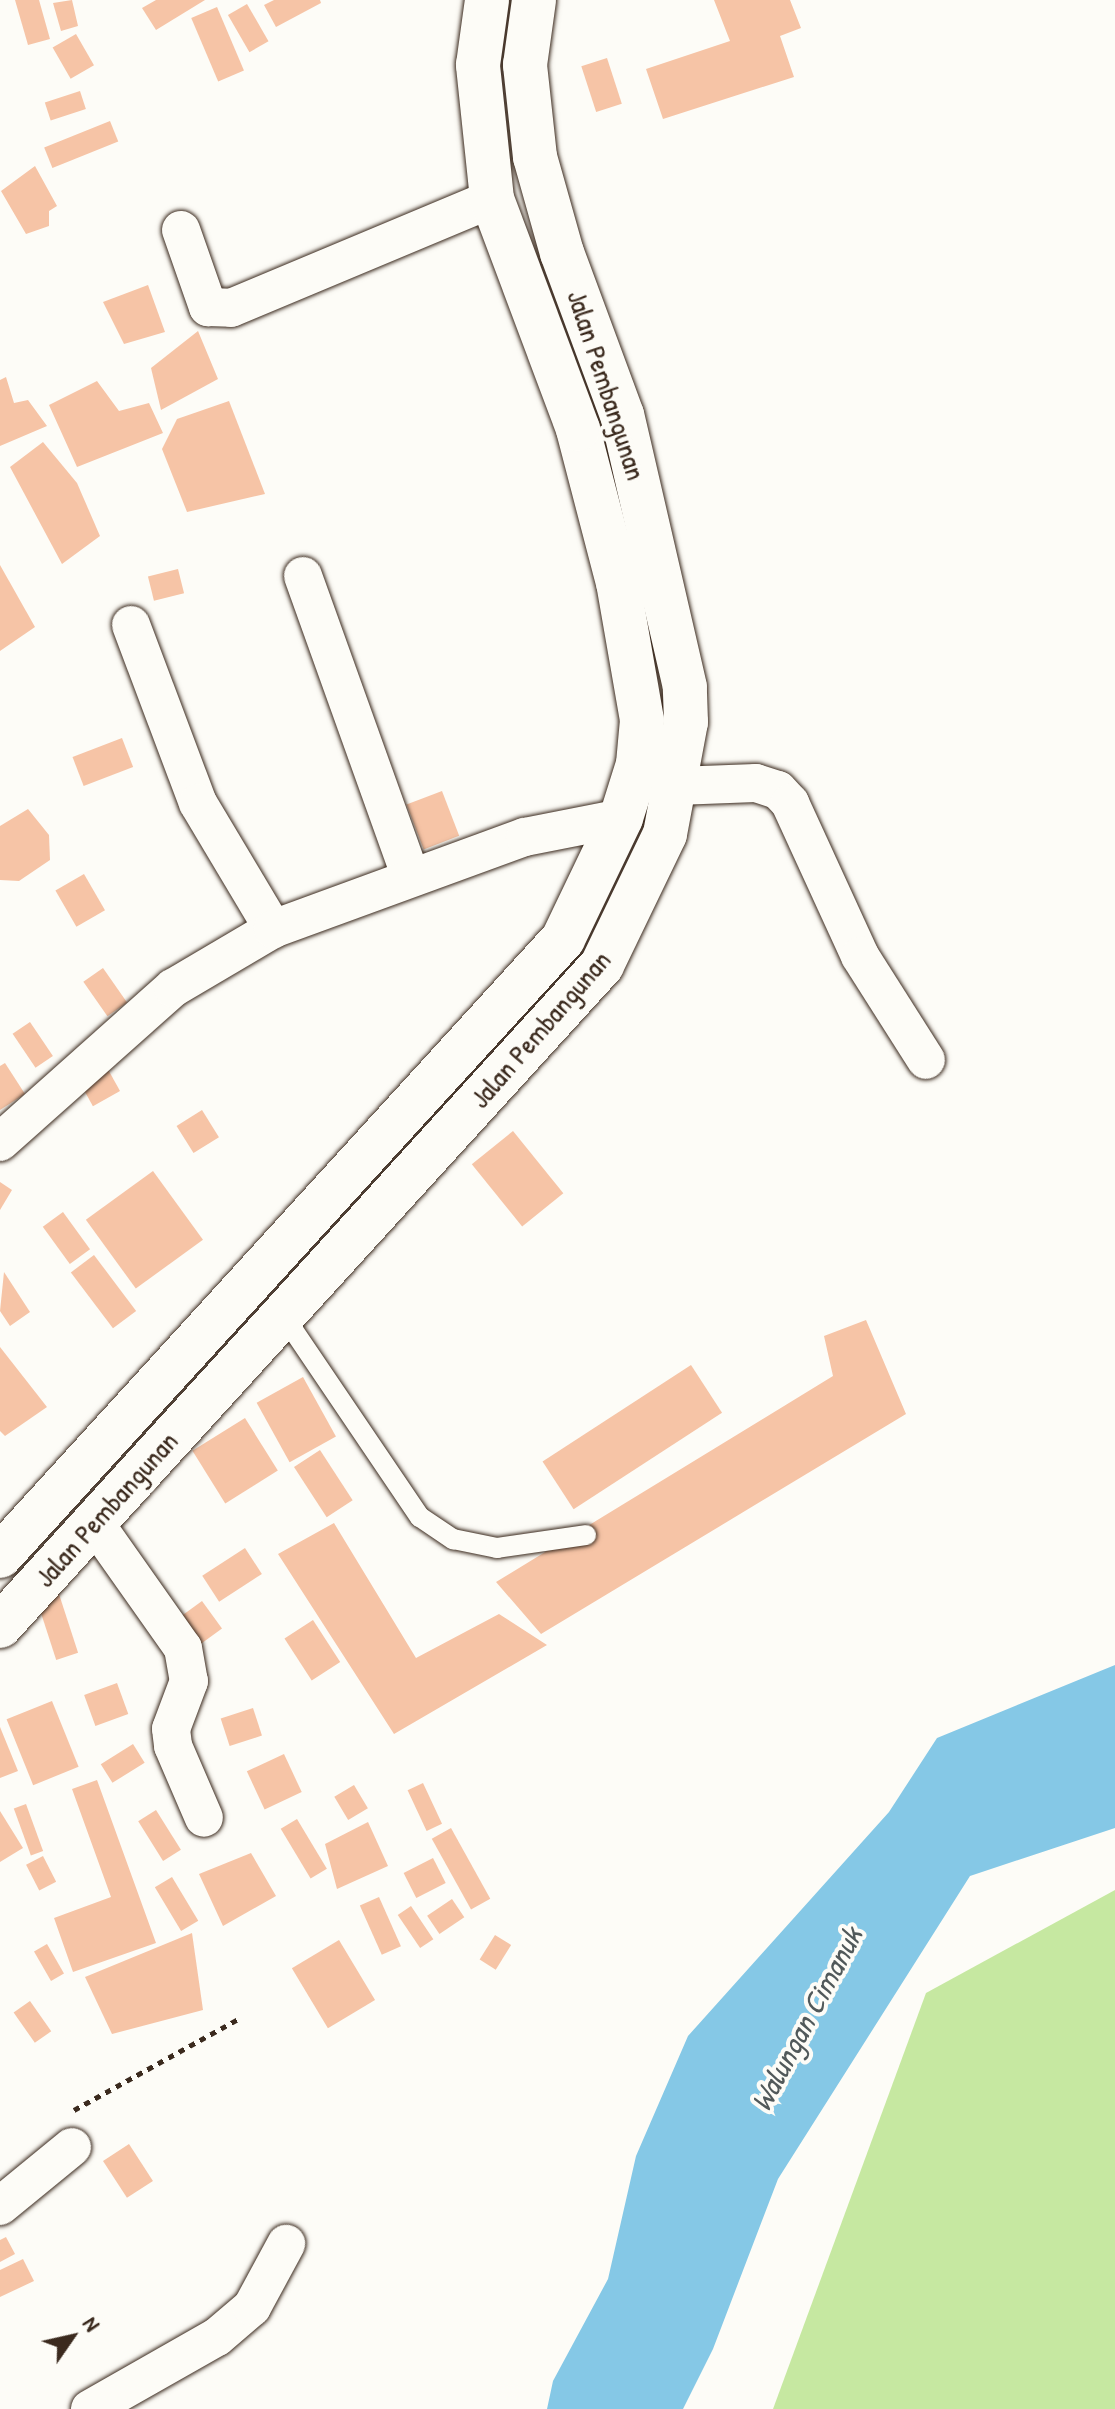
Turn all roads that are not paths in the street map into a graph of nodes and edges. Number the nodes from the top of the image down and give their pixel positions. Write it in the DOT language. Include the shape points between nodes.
graph roads {
  1 [pos="487,0"];
  2 [pos="534,0"];
  3 [pos="492,199"];
  4 [pos="181,230"];
  5 [pos="303,576"];
  6 [pos="131,625"];
  7 [pos="676,786"];
  8 [pos="621,818"];
  9 [pos="410,875"];
  10 [pos="273,929"];
  11 [pos="926,1060"];
  12 [pos="0,1142"];
  13 [pos="283,1315"];
  14 [pos="129,1414"];
  15 [pos="163,1446"];
  16 [pos="94,1522"];
  17 [pos="586,1535"];
  18 [pos="0,1556"];
  19 [pos="0,1626"];
  20 [pos="204,1818"];
  21 [pos="72,2147"];
  22 [pos="0,2206"];
  23 [pos="286,2244"];
  24 [pos="90,2409"];
  1 -- 3 [label="main road, Jalan Pembangunan" via="478,65"];
  2 -- 7 [label="main road, Jalan Pembangunan" via="525,65 535,157 562,253 622,415 664,574 685,687"];
  3 -- 4 [label="street" via="231,308 208,307"];
  3 -- 8 [label="main road, Jalan Pembangunan" via="578,429 618,583 642,720 638,764"];
  5 -- 9 [label="street"];
  6 -- 10 [label="street" via="198,803"];
  7 -- 11 [label="street" via="756,783 778,790 790,803 860,956"];
  7 -- 13 [label="main road, Jalan Pembangunan" via="665,834 602,965"];
  8 -- 9 [label="street" via="525,837"];
  8 -- 14 [label="main road, Jalan Pembangunan" via="563,939"];
  9 -- 10 [label="street"];
  10 -- 12 [label="street" via="173,988"];
  13 -- 15 [label="main road, Jalan Pembangunan"];
  13 -- 17 [label="lane" via="420,1517 453,1539 497,1548"];
  14 -- 15 [label="main road"];
  14 -- 18 [label="main road, Jalan Pembangunan"];
  15 -- 16 [label="main road, Jalan Pembangunan"];
  16 -- 19 [label="main road, Jalan Pembangunan"];
  16 -- 20 [label="street" via="183,1648 189,1681 171,1729 173,1746"];
  21 -- 22 [label="street"];
  23 -- 24 [label="street" via="252,2307 217,2337"];
}
